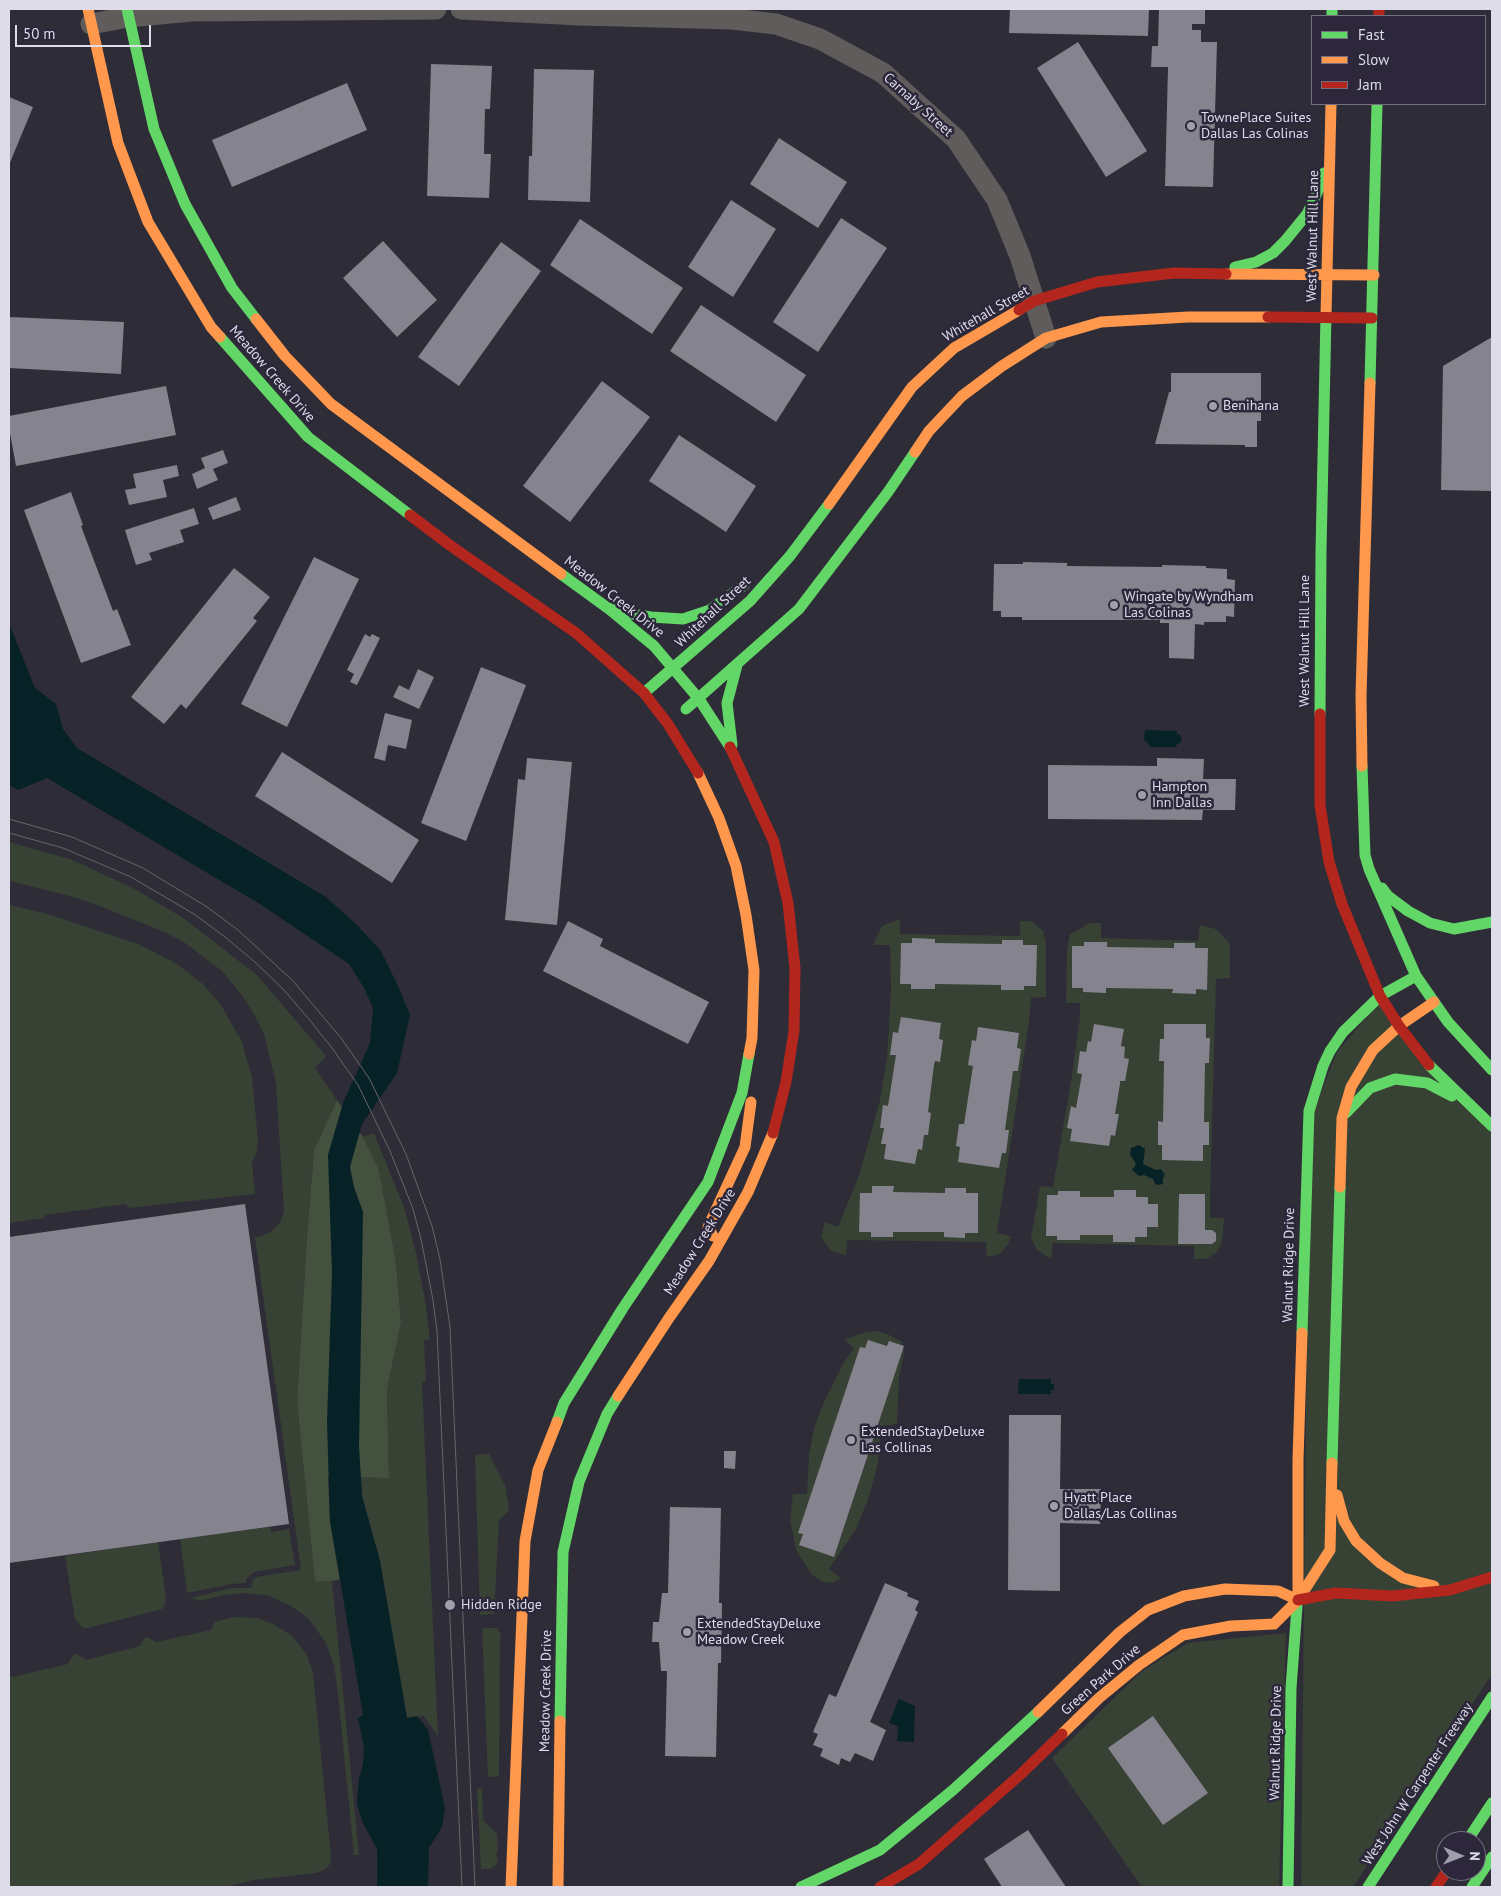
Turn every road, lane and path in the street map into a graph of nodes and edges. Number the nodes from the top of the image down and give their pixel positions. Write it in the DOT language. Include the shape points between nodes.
graph roads {
  1 [pos="436,9"];
  2 [pos="461,9"];
  3 [pos="580,12"];
  4 [pos="128,13"];
  5 [pos="89,16"];
  6 [pos="1331,105"];
  7 [pos="1377,105"];
  8 [pos="1330,142"];
  9 [pos="1215,273"];
  10 [pos="1328,273"];
  11 [pos="1374,275"];
  12 [pos="1034,301"];
  13 [pos="1327,318"];
  14 [pos="1372,318"];
  15 [pos="1046,338"];
  16 [pos="790,556"];
  17 [pos="602,604"];
  18 [pos="736,666"];
  19 [pos="674,668"];
  20 [pos="644,693"];
  21 [pos="699,699"];
  22 [pos="668,724"];
  23 [pos="734,753"];
  24 [pos="1372,877"];
  25 [pos="1492,922"];
  26 [pos="1416,976"];
  27 [pos="1380,996"];
  28 [pos="1434,1002"];
  29 [pos="1399,1026"];
  30 [pos="752,1038"];
  31 [pos="1492,1070"];
  32 [pos="1475,1109"];
  33 [pos="1342,1118"];
  34 [pos="1492,1126"];
  35 [pos="718,1244"];
  36 [pos="1332,1476"];
  37 [pos="1492,1578"];
  38 [pos="1450,1590"];
  39 [pos="1298,1600"];
  40 [pos="1089,1662"];
  41 [pos="1492,1697"];
  42 [pos="1064,1704"];
  43 [pos="1017,1757"];
  44 [pos="1022,1774"];
  45 [pos="1492,1803"];
  46 [pos="1474,1831"];
  47 [pos="1492,1857"];
  48 [pos="511,1887"];
  49 [pos="558,1887"];
  50 [pos="801,1887"];
  51 [pos="880,1887"];
  52 [pos="1288,1887"];
  53 [pos="1368,1887"];
  54 [pos="1472,1887"];
  1 -- 4 [label="street"];
  2 -- 3 [label="street, Carnaby Street"];
  3 -- 12 [label="street, Carnaby Street" via="776,24 820,38 883,73 956,139 996,200 1020,256"];
  4 -- 5 [label="street"];
  4 -- 17 [label="main road, Meadow Creek Drive" via="154,129 185,204 232,288 285,356 331,404"];
  5 -- 20 [label="main road, Meadow Creek Drive" via="118,143 148,222 211,327 308,437 451,546 576,632"];
  6 -- 8 [label="main road, West Walnut Hill Lane"];
  7 -- 11 [label="main road"];
  8 -- 9 [label="main road" via="1323,180 1307,214 1285,241 1273,253 1256,262"];
  8 -- 10 [label="main road, West Walnut Hill Lane"];
  9 -- 10 [label="main road, Whitehall Street"];
  9 -- 12 [label="main road, Whitehall Street" via="1174,273 1097,282"];
  10 -- 11 [label="main road, Whitehall Street"];
  10 -- 13 [label="main road, West Walnut Hill Lane"];
  11 -- 14 [label="main road"];
  12 -- 15 [label="street, Carnaby Street"];
  12 -- 16 [label="main road, Whitehall Street" via="954,348 912,387"];
  13 -- 14 [label="main road"];
  13 -- 15 [label="main road" via="1188,317 1101,322"];
  13 -- 27 [label="main road, West Walnut Hill Lane" via="1321,551 1320,805 1329,862 1342,904"];
  14 -- 24 [label="main road" via="1361,696 1362,810 1366,855"];
  15 -- 18 [label="main road" via="962,396 928,431 888,492 799,608"];
  16 -- 17 [label="main road" via="740,586 710,610 683,619 651,618"];
  16 -- 19 [label="main road, Whitehall Street" via="750,600"];
  17 -- 19 [label="main road, Meadow Creek Drive" via="654,646"];
  18 -- 21 [label="main road"];
  18 -- 23 [label="main road" via="727,703"];
  19 -- 20 [label="main road, Whitehall Street"];
  19 -- 21 [label="main road, Meadow Creek Drive"];
  20 -- 22 [label="main road, Meadow Creek Drive"];
  21 -- 22 [label="main road"];
  21 -- 23 [label="main road, Meadow Creek Drive"];
  22 -- 30 [label="main road, Meadow Creek Drive" via="699,774 736,866 754,970"];
  23 -- 35 [label="main road, Meadow Creek Drive" via="774,842 788,904 795,968 794,1031 775,1127 748,1192"];
  24 -- 25 [label="main road" via="1408,912 1430,923 1454,929"];
  24 -- 26 [label="main road"];
  26 -- 27 [label="main road, Walnut Ridge Drive"];
  26 -- 28 [label="main road"];
  27 -- 29 [label="main road, West Walnut Hill Lane"];
  27 -- 39 [label="main road, Walnut Ridge Drive" via="1343,1032 1330,1051 1309,1111 1298,1460"];
  28 -- 29 [label="main road, Walnut Ridge Drive"];
  28 -- 31 [label="main road"];
  29 -- 32 [label="main road, West Walnut Hill Lane" via="1425,1061"];
  29 -- 33 [label="main road, Walnut Ridge Drive" via="1373,1050 1360,1070"];
  30 -- 35 [label="main road" via="752,1099 745,1147 708,1227"];
  30 -- 48 [label="main road, Meadow Creek Drive" via="742,1093 708,1182 622,1308 564,1403 542,1472 525,1541"];
  32 -- 33 [label="main road" via="1427,1083 1395,1079 1370,1088"];
  32 -- 34 [label="main road, West Walnut Hill Lane"];
  33 -- 36 [label="main road, Walnut Ridge Drive"];
  35 -- 49 [label="main road, Meadow Creek Drive" via="607,1414 575,1481 563,1552"];
  36 -- 38 [label="main road" via="1344,1521 1356,1541 1380,1564 1404,1578"];
  36 -- 39 [label="main road, Walnut Ridge Drive" via="1330,1550"];
  37 -- 38 [label="main road"];
  38 -- 39 [label="main road" via="1394,1596 1336,1593"];
  39 -- 40 [label="main road, Green Park Drive" via="1278,1591 1234,1589 1184,1596 1148,1610"];
  39 -- 44 [label="main road, Green Park Drive" via="1274,1624 1231,1626 1183,1635 1099,1698"];
  39 -- 52 [label="main road, Walnut Ridge Drive" via="1291,1688"];
  40 -- 42 [label="main road, Green Park Drive"];
  40 -- 50 [label="main road, Green Park Drive" via="953,1790 880,1850"];
  41 -- 53 [label="main road, West John W Carpenter Freeway"];
  43 -- 44 [label="main road"];
  44 -- 51 [label="main road, Green Park Drive" via="919,1864"];
  45 -- 46 [label="main road"];
  47 -- 54 [label="main road"];
}
